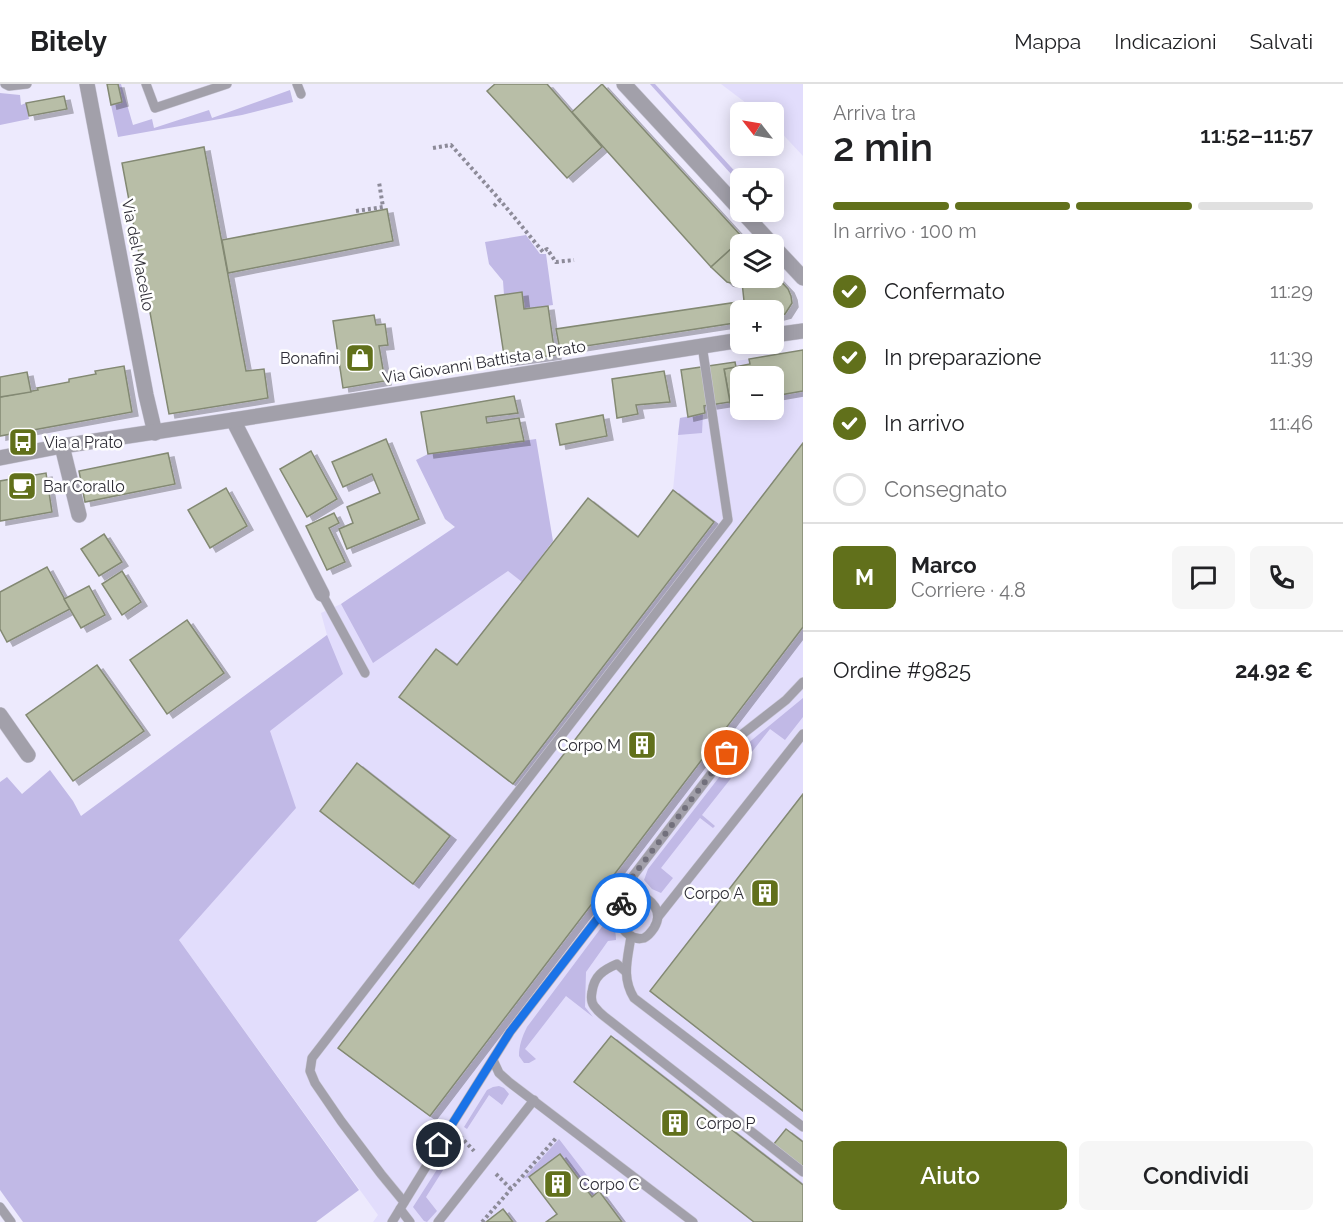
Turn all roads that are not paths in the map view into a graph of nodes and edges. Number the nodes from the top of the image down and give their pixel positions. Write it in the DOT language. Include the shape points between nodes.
graph roads {
  1 [pos="5,84"];
  2 [pos="27,84"];
  3 [pos="87,84"];
  4 [pos="146,84"];
  5 [pos="227,84"];
  6 [pos="297,84"];
  7 [pos="624,84"];
  8 [pos="301,94"];
  9 [pos="762,234"];
  10 [pos="784,258"];
  11 [pos="803,278"];
  12 [pos="803,331"];
  13 [pos="784,334"];
  14 [pos="730,341"];
  15 [pos="702,345"];
  16 [pos="233,420"];
  17 [pos="155,432"];
  18 [pos="62,446"];
  19 [pos="0,458"];
  20 [pos="79,515"];
  21 [pos="322,594"];
  22 [pos="366,673"];
  23 [pos="803,682"];
  24 [pos="0,715"];
  25 [pos="803,734"];
  26 [pos="28,755"];
  27 [pos="630,896"];
  28 [pos="618,910"];
  29 [pos="658,917"];
  30 [pos="632,936"];
  31 [pos="626,972"];
  32 [pos="493,1060"];
  33 [pos="534,1100"];
  34 [pos="803,1127"];
  35 [pos="803,1172"];
  36 [pos="402,1206"];
  37 [pos="0,1207"];
  38 [pos="10,1222"];
  39 [pos="392,1222"];
  40 [pos="410,1222"];
  41 [pos="438,1222"];
  42 [pos="693,1222"];
  1 -- 2 [label="lane"];
  3 -- 17 [label="street, Via del Macello"];
  4 -- 5 [label="lane" via="155,108"];
  6 -- 8 [label="lane"];
  7 -- 9 [label="street"];
  10 -- 11 [label="street"];
  12 -- 13 [label="street"];
  14 -- 15 [label="street, Via Giovanni Battista a Prato"];
  15 -- 16 [label="street, Via Giovanni Battista a Prato"];
  15 -- 36 [label="lane" via="728,520 312,1058 310,1071 315,1083"];
  16 -- 17 [label="street, Via Giovanni Battista a Prato"];
  16 -- 21 [label="street"];
  17 -- 18 [label="street, Via Giovanni Battista a Prato"];
  18 -- 19 [label="street, Via Giovanni Battista a Prato"];
  18 -- 20 [label="street"];
  21 -- 22 [label="lane"];
  23 -- 27 [label="lane" via="740,736 633,876 628,886"];
  24 -- 26 [label="street"];
  25 -- 29 [label="lane"];
  27 -- 28 [label="lane"];
  27 -- 29 [label="lane" via="649,899 658,910"];
  28 -- 30 [label="lane" via="622,929"];
  28 -- 32 [label="lane" via="605,911 598,918"];
  29 -- 30 [label="lane" via="644,938"];
  30 -- 31 [label="lane"];
  31 -- 34 [label="lane" via="634,998"];
  31 -- 35 [label="lane" via="617,964 597,977 592,989 594,1007"];
  32 -- 33 [label="lane" via="499,1073"];
  32 -- 36 [label="lane"];
  33 -- 41 [label="lane"];
  33 -- 42 [label="lane"];
  36 -- 39 [label="lane"];
  36 -- 40 [label="lane"];
  37 -- 38 [label="lane"];
}
